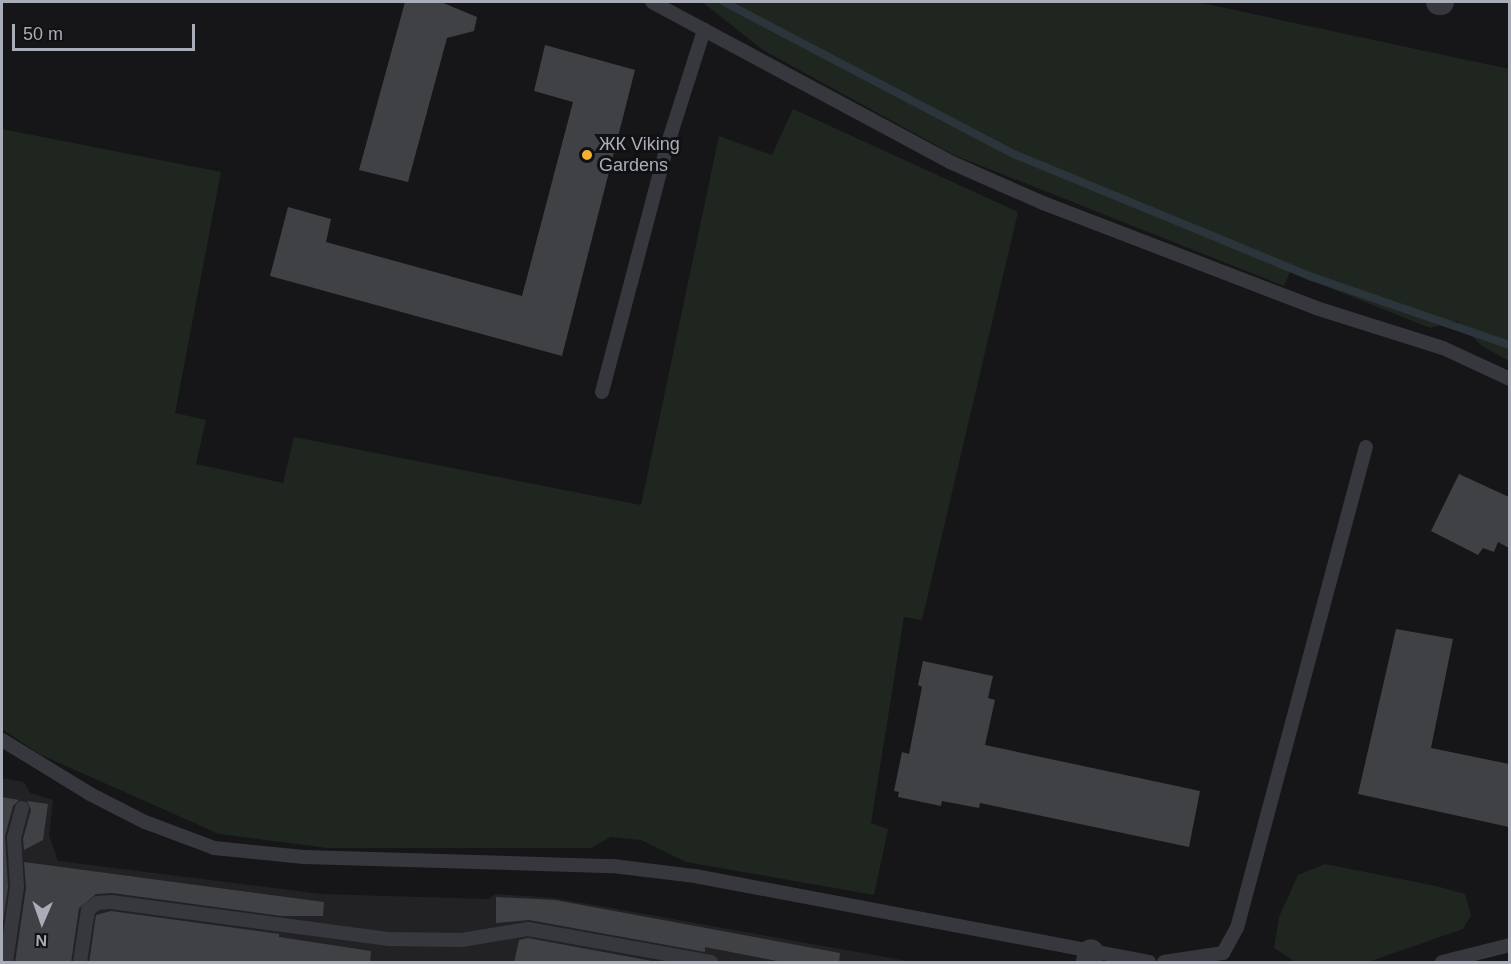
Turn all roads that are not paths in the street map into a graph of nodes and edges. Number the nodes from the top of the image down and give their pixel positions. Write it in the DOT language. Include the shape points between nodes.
graph roads {
  1 [pos="652,2"];
  2 [pos="704,30"];
  3 [pos="1509,379"];
  4 [pos="602,392"];
  5 [pos="1366,447"];
  6 [pos="2,740"];
  7 [pos="22,808"];
  8 [pos="1509,945"];
  9 [pos="1090,957"];
  10 [pos="6,963"];
  11 [pos="80,963"];
  12 [pos="711,963"];
  13 [pos="1149,963"];
  14 [pos="1164,963"];
  15 [pos="1442,963"];
  1 -- 2 [label="lane"];
  2 -- 3 [label="lane" via="950,162 1043,203 1316,308 1443,348"];
  2 -- 4 [label="lane" via="668,143"];
  5 -- 14 [label="lane" via="1237,928 1223,953"];
  6 -- 9 [label="lane" via="90,795 214,849 304,857 501,861 695,876"];
  7 -- 10 [label="lane" via="14,838 17,887"];
  8 -- 15 [label="lane"];
  9 -- 13 [label="lane"];
  11 -- 12 [label="lane" via="88,910 97,903 111,902 388,939 462,940 528,930"];
}
